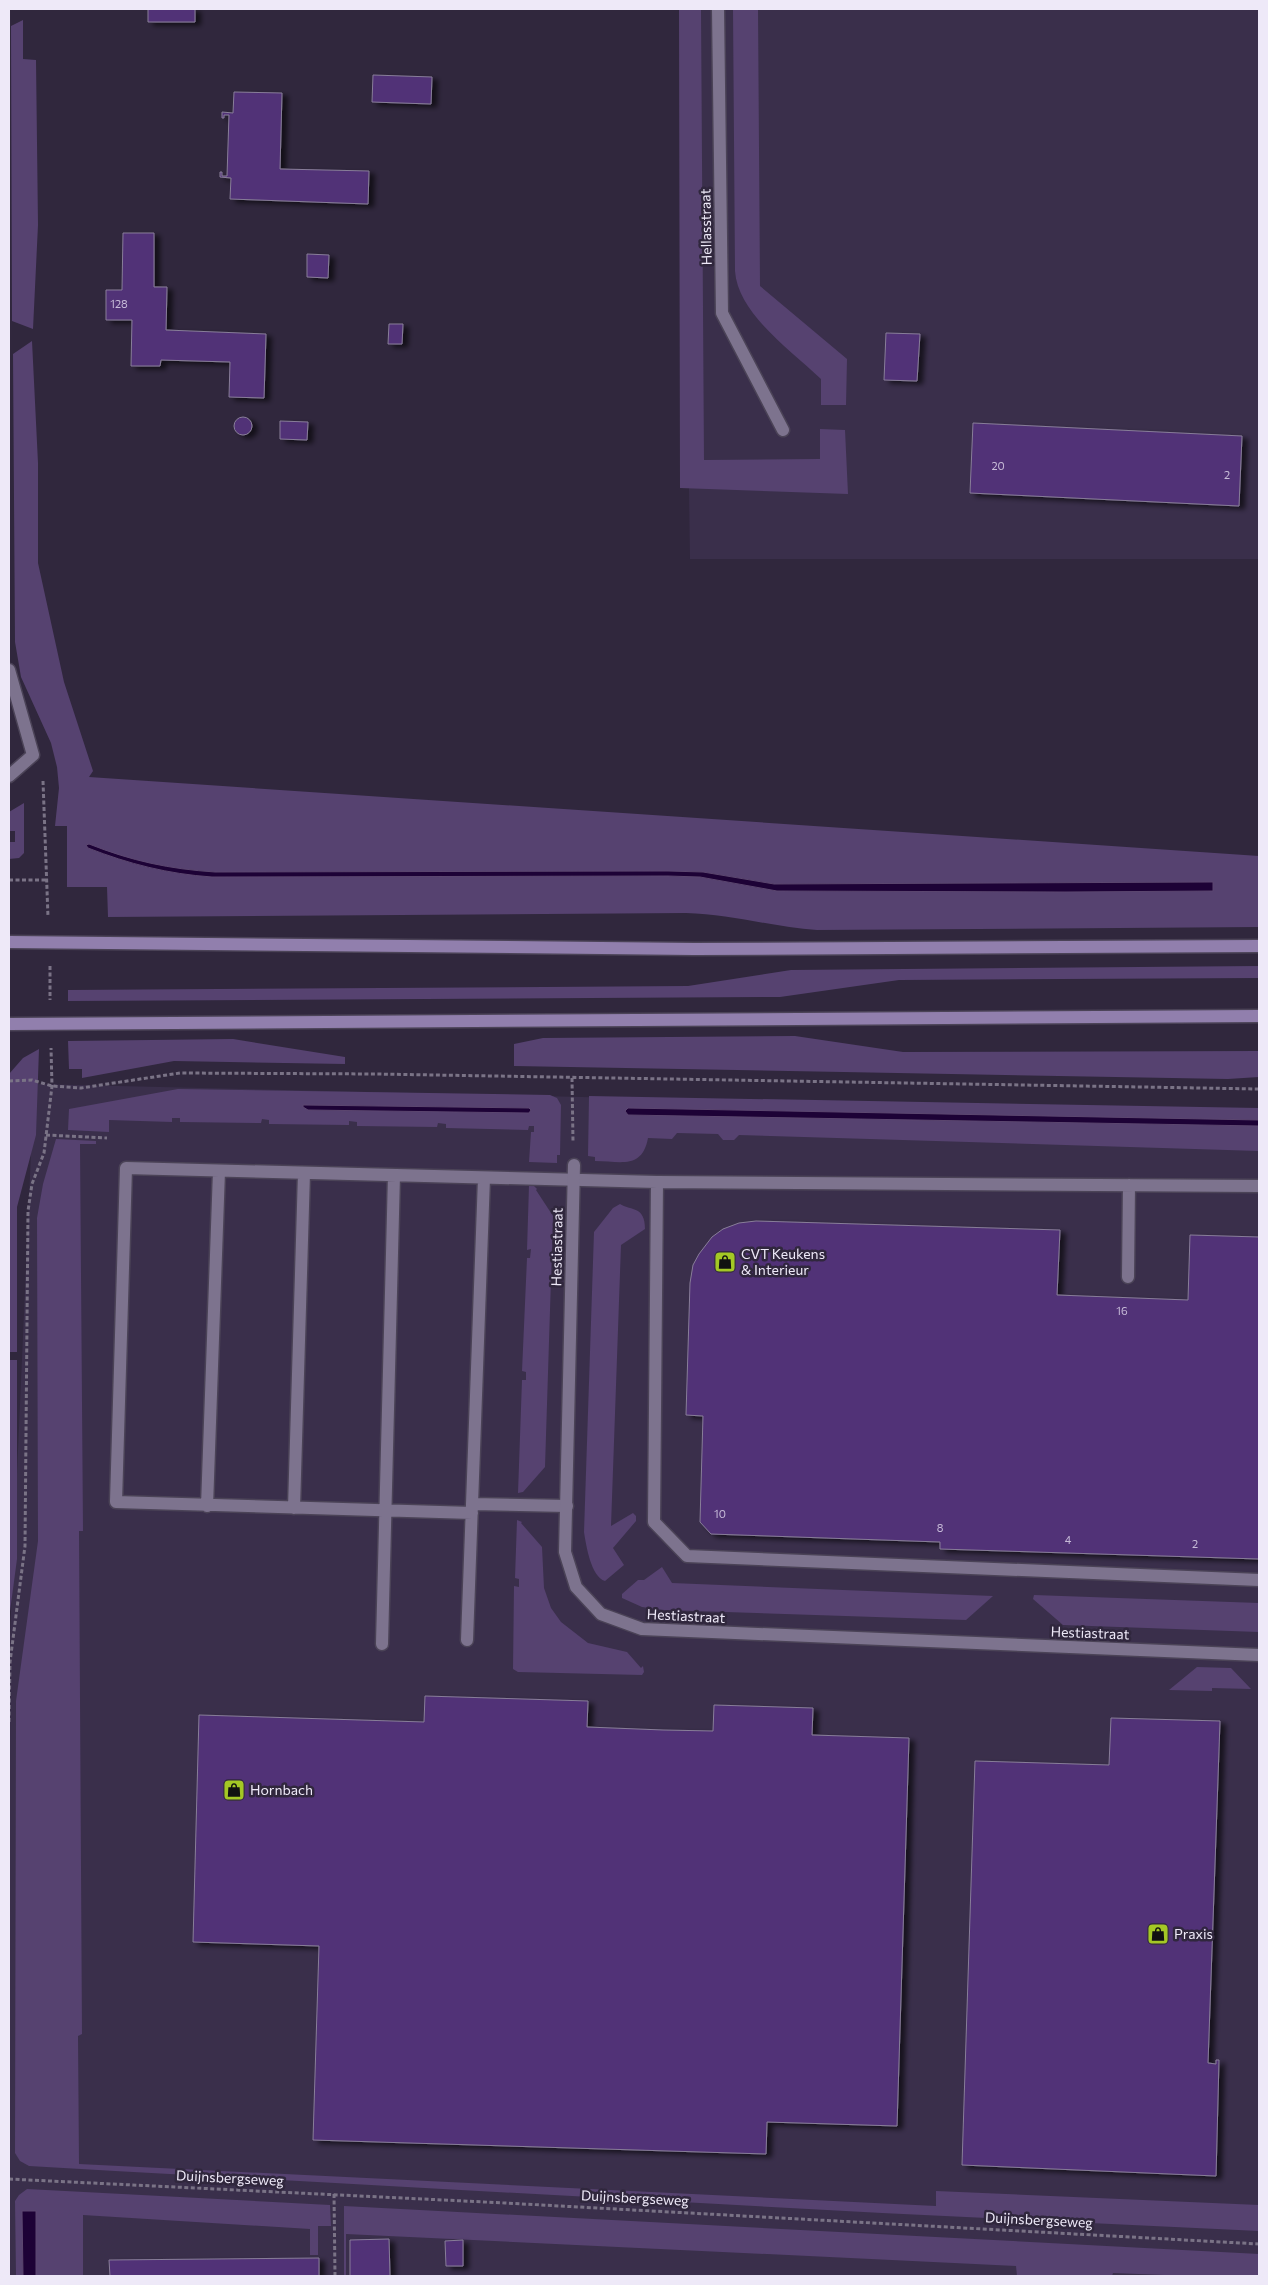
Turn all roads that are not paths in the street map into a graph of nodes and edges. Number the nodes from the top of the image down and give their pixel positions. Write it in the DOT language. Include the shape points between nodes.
graph roads {
  1 [pos="718,9"];
  2 [pos="783,430"];
  3 [pos="9,670"];
  4 [pos="9,776"];
  5 [pos="9,942"];
  6 [pos="1259,946"];
  7 [pos="1259,1016"];
  8 [pos="9,1024"];
  9 [pos="574,1165"];
  10 [pos="219,1170"];
  11 [pos="304,1173"];
  12 [pos="394,1175"];
  13 [pos="484,1178"];
  14 [pos="573,1180"];
  15 [pos="657,1182"];
  16 [pos="1129,1185"];
  17 [pos="1259,1186"];
  18 [pos="1128,1277"];
  19 [pos="207,1506"];
  20 [pos="567,1506"];
  21 [pos="294,1508"];
  22 [pos="472,1509"];
  23 [pos="385,1510"];
  24 [pos="1259,1580"];
  25 [pos="467,1640"];
  26 [pos="382,1644"];
  27 [pos="1259,1655"];
  1 -- 2 [label="street, Hellasstraat" via="722,313"];
  3 -- 4 [label="street" via="33,755"];
  5 -- 6 [label="main road" via="694,949"];
  7 -- 8 [label="main road"];
  9 -- 14 [label="street, Hestiastraat"];
  10 -- 11 [label="street"];
  10 -- 19 [label="street"];
  10 -- 19 [label="street" via="126,1168 116,1502"];
  11 -- 12 [label="street"];
  11 -- 21 [label="street"];
  12 -- 13 [label="street"];
  12 -- 23 [label="street"];
  13 -- 14 [label="street"];
  13 -- 22 [label="street"];
  14 -- 15 [label="street"];
  14 -- 20 [label="street, Hestiastraat"];
  15 -- 16 [label="street"];
  15 -- 24 [label="street" via="654,1522 687,1556"];
  16 -- 17 [label="street"];
  16 -- 18 [label="street"];
  19 -- 21 [label="street"];
  20 -- 22 [label="street"];
  20 -- 27 [label="street, Hestiastraat" via="566,1552 576,1587 601,1614 642,1629"];
  21 -- 23 [label="street"];
  22 -- 23 [label="street"];
  22 -- 25 [label="street"];
  23 -- 26 [label="street"];
}
